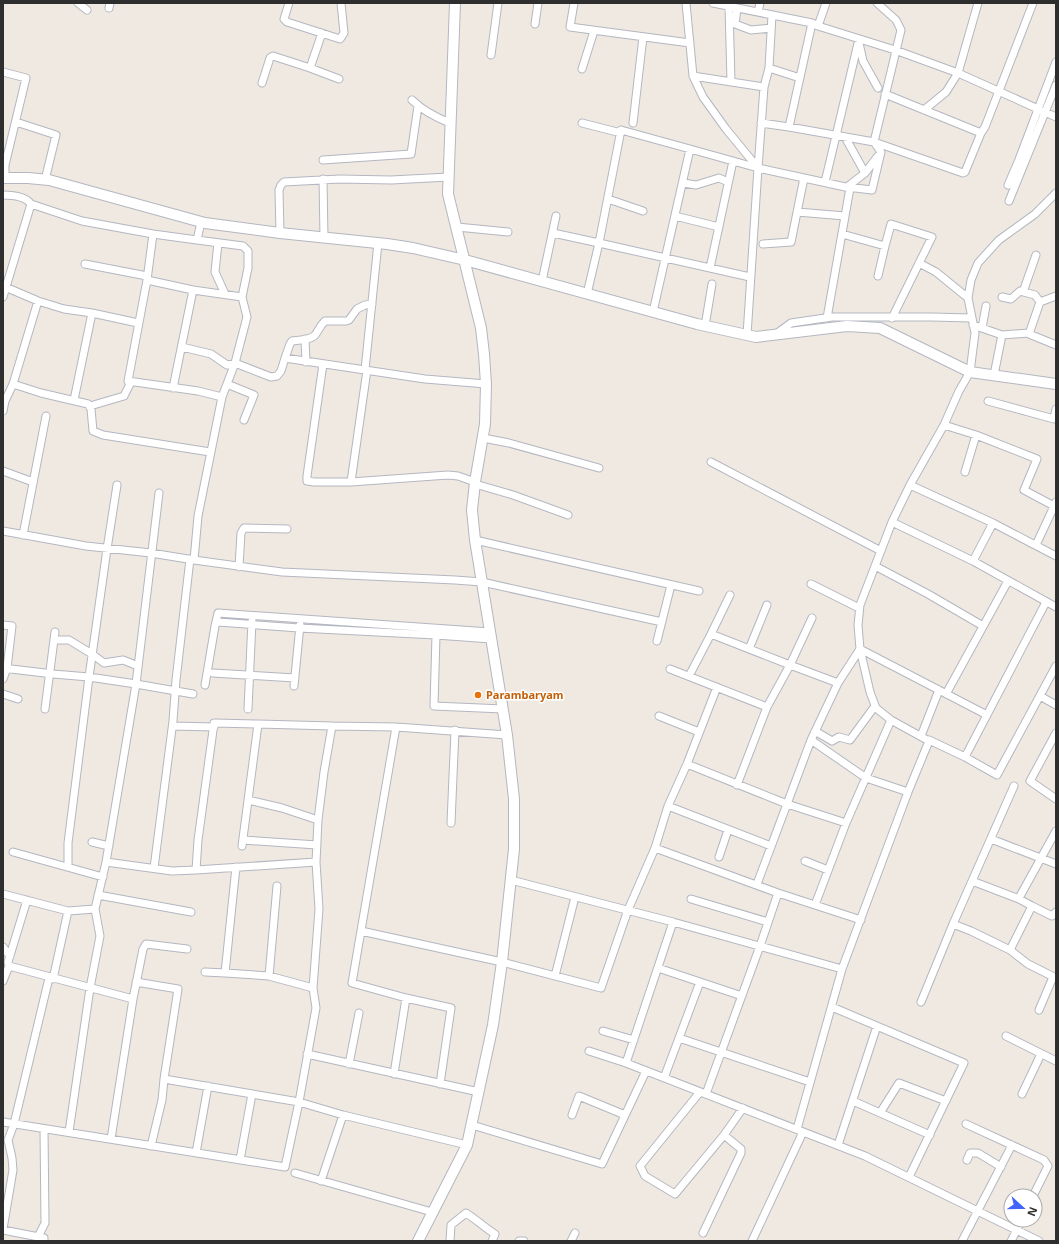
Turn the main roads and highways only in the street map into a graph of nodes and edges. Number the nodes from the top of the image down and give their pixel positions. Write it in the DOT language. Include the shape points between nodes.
graph roads {
  1 [pos="455,3"];
  2 [pos="4,178"];
  3 [pos="465,260"];
  4 [pos="1056,384"];
  5 [pos="418,1241"];
  1 -- 3 [label="main road" via="448,194"];
  2 -- 3 [label="main road" via="45,180 201,222 413,248"];
  3 -- 4 [label="main road" via="705,326 756,337 847,326 880,328 970,372"];
  3 -- 5 [label="main road" via="481,328 486,384 483,438 472,510 507,735 514,799 514,849 493,1025 472,1125 467,1145"];
}
